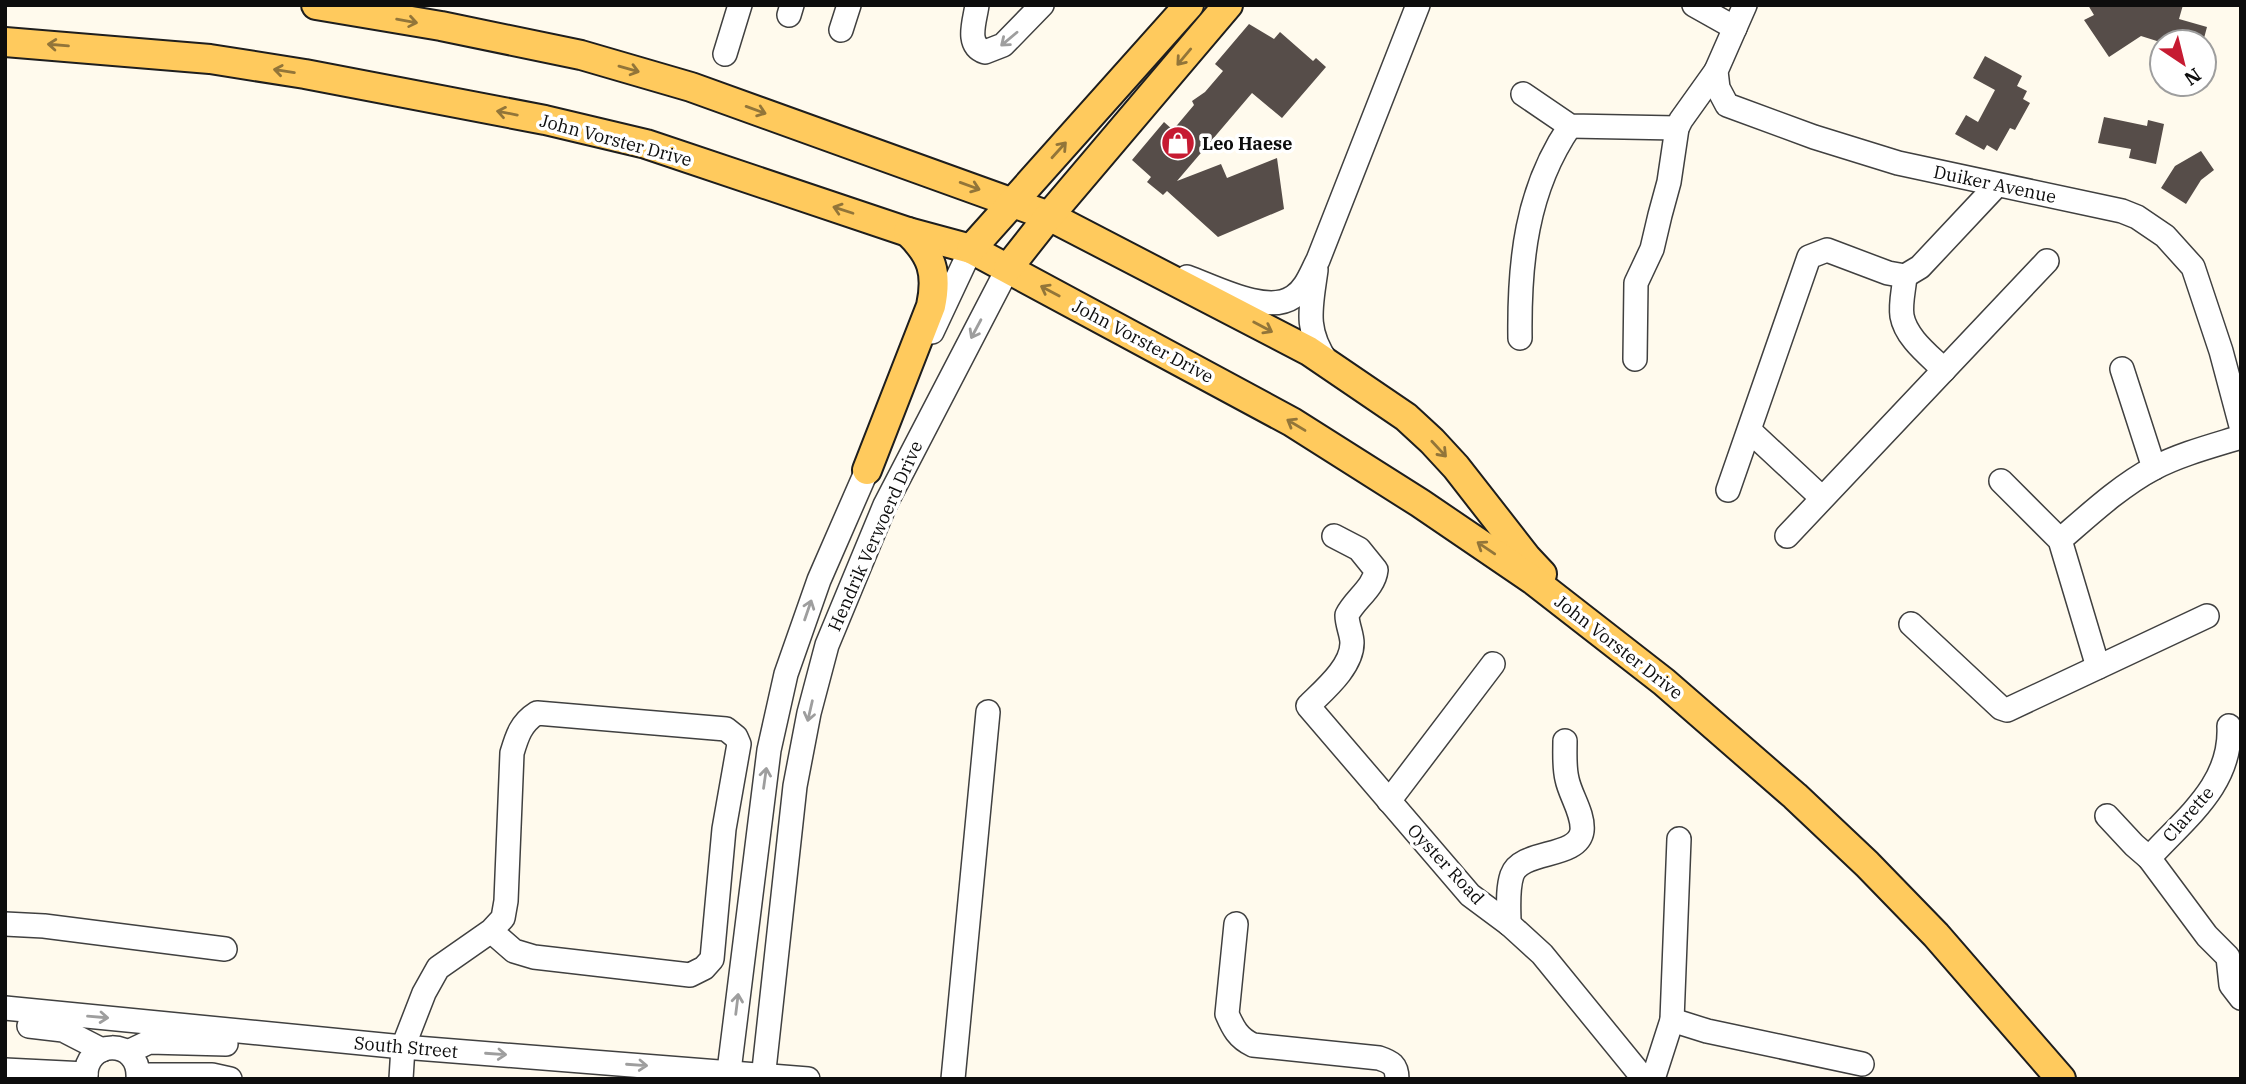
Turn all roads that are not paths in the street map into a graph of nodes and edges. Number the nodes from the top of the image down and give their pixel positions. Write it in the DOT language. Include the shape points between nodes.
graph roads {
  1 [pos="316,5"];
  2 [pos="740,5"];
  3 [pos="849,5"];
  4 [pos="977,5"];
  5 [pos="1042,5"];
  6 [pos="1189,5"];
  7 [pos="1228,5"];
  8 [pos="1419,5"];
  9 [pos="1694,5"];
  10 [pos="1745,5"];
  11 [pos="1735,27"];
  12 [pos="841,30"];
  13 [pos="5,42"];
  14 [pos="725,54"];
  15 [pos="1716,71"];
  16 [pos="1523,94"];
  17 [pos="1727,105"];
  18 [pos="1679,124"];
  19 [pos="1570,126"];
  20 [pos="1997,185"];
  21 [pos="1013,201"];
  22 [pos="1049,216"];
  23 [pos="908,232"];
  24 [pos="971,249"];
  25 [pos="1115,250"];
  26 [pos="1318,260"];
  27 [pos="2048,261"];
  28 [pos="1008,268"];
  29 [pos="1905,276"];
  30 [pos="1520,338"];
  31 [pos="1635,359"];
  32 [pos="1327,362"];
  33 [pos="2122,369"];
  34 [pos="1944,370"];
  35 [pos="2241,426"];
  36 [pos="1750,431"];
  37 [pos="2241,437"];
  38 [pos="2154,468"];
  39 [pos="867,470"];
  40 [pos="2001,481"];
  41 [pos="1728,490"];
  42 [pos="1822,498"];
  43 [pos="1334,536"];
  44 [pos="1787,536"];
  45 [pos="2060,540"];
  46 [pos="2207,616"];
  47 [pos="1911,624"];
  48 [pos="1493,664"];
  49 [pos="2098,667"];
  50 [pos="988,712"];
  51 [pos="2229,726"];
  52 [pos="1565,741"];
  53 [pos="1389,801"];
  54 [pos="2107,816"];
  55 [pos="1679,839"];
  56 [pos="2149,858"];
  57 [pos="5,924"];
  58 [pos="1236,924"];
  59 [pos="1509,924"];
  60 [pos="491,931"];
  61 [pos="225,949"];
  62 [pos="2234,955"];
  63 [pos="2241,998"];
  64 [pos="5,1008"];
  65 [pos="1672,1020"];
  66 [pos="5,1024"];
  67 [pos="286,1035"];
  68 [pos="403,1047"];
  69 [pos="102,1050"];
  70 [pos="128,1052"];
  71 [pos="1862,1065"];
  72 [pos="5,1070"];
  73 [pos="1657,1070"];
  74 [pos="728,1075"];
  75 [pos="86,1076"];
  76 [pos="139,1077"];
  77 [pos="763,1077"];
  78 [pos="230,1079"];
  79 [pos="401,1079"];
  80 [pos="808,1079"];
  81 [pos="953,1079"];
  82 [pos="1397,1079"];
  83 [pos="1644,1079"];
  84 [pos="2061,1079"];
  85 [pos="2072,1079"];
  1 -- 21 [label="main road, John Vorster Drive, one-way" via="581,55 691,87"];
  2 -- 14 [label="street"];
  3 -- 12 [label="street"];
  5 -- 4 [label="street, one-way" via="1003,45 985,52 972,38"];
  21 -- 6 [label="main road, Hendrik Verwoerd Drive, one-way"];
  7 -- 22 [label="main road, Hendrik Verwoerd Drive, one-way"];
  8 -- 26 [label="street"];
  9 -- 11 [label="street"];
  10 -- 11 [label="street"];
  11 -- 15 [label="street"];
  23 -- 13 [label="main road, John Vorster Drive, one-way" via="646,144 545,120 223,61"];
  15 -- 17 [label="street"];
  15 -- 18 [label="street"];
  16 -- 19 [label="street"];
  17 -- 18 [label="street"];
  17 -- 20 [label="street, Duiker Avenue" via="1886,159"];
  18 -- 19 [label="street"];
  18 -- 31 [label="street" via="1669,182 1636,283"];
  19 -- 30 [label="street" via="1548,166 1527,230"];
  20 -- 29 [label="street" via="1920,267"];
  20 -- 35 [label="street, Duiker Avenue" via="2122,211 2152,226 2179,249 2193,267"];
  21 -- 22 [label="main road, John Vorster Drive"];
  21 -- 24 [label="main road, Hendrik Verwoerd Drive"];
  22 -- 25 [label="main road, John Vorster Drive"];
  22 -- 28 [label="main road, Hendrik Verwoerd Drive"];
  23 -- 24 [label="main road, John Vorster Drive"];
  23 -- 39 [label="main road" via="926,252 934,290"];
  24 -- 28 [label="main road, John Vorster Drive"];
  24 -- 39 [label="street, Hendrik Verwoerd Drive"];
  25 -- 26 [label="street" via="1269,304 1293,298"];
  25 -- 32 [label="main road, John Vorster Drive, one-way"];
  26 -- 32 [label="street" via="1310,316 1317,348"];
  27 -- 34 [label="street"];
  28 -- 77 [label="street, Hendrik Verwoerd Drive, one-way" via="885,505 827,645 795,786"];
  84 -- 28 [label="main road, John Vorster Drive, one-way" via="1936,935 1804,804 1664,682 1533,580 1292,422"];
  29 -- 34 [label="street" via="1901,314 1905,326"];
  29 -- 36 [label="street" via="1827,250 1810,257"];
  32 -- 85 [label="main road, John Vorster Drive, one-way" via="1406,417 1432,441 1542,574 1747,740 1874,859"];
  33 -- 38 [label="street"];
  34 -- 42 [label="street"];
  36 -- 41 [label="street"];
  36 -- 42 [label="street"];
  37 -- 38 [label="street"];
  38 -- 45 [label="street"];
  74 -- 39 [label="street, Hendrik Verwoerd Drive, one-way" via="772,737 786,674 819,580"];
  40 -- 45 [label="street"];
  42 -- 44 [label="street"];
  43 -- 53 [label="street, Oyster Road" via="1365,556 1376,570 1375,579 1347,615 1352,646 1348,658 1308,706"];
  45 -- 49 [label="street"];
  46 -- 49 [label="street"];
  47 -- 49 [label="street" via="2006,710"];
  48 -- 53 [label="street"];
  50 -- 81 [label="street"];
  51 -- 56 [label="street, Clarette" via="2229,746 2213,790"];
  52 -- 59 [label="street" via="1567,778 1581,835 1572,844 1515,869"];
  53 -- 59 [label="street, Oyster Road" via="1470,895"];
  54 -- 56 [label="street, Clarette"];
  55 -- 65 [label="street"];
  56 -- 62 [label="street, Clarette" via="2200,927"];
  57 -- 61 [label="street"];
  58 -- 82 [label="street" via="1227,1013 1242,1040 1253,1045 1379,1058 1391,1062"];
  59 -- 83 [label="street, Oyster Road" via="1542,954"];
  60 -- 60 [label="street" via="503,918 506,901 512,753 526,720 537,713 695,725 726,729 737,737 716,937 712,959 704,968 690,975 534,957 514,951"];
  60 -- 68 [label="street" via="438,968"];
  62 -- 63 [label="street, Clarette" via="2231,985"];
  64 -- 67 [label="street, South Street, one-way"];
  65 -- 71 [label="street"];
  65 -- 73 [label="street"];
  66 -- 69 [label="street" via="63,1030"];
  67 -- 68 [label="street, South Street"];
  67 -- 70 [label="street" via="258,1045 149,1042"];
  68 -- 74 [label="street, South Street, one-way"];
  68 -- 79 [label="street"];
  69 -- 70 [label="street"];
  69 -- 75 [label="street" via="90,1060"];
  70 -- 76 [label="street"];
  72 -- 75 [label="street"];
  74 -- 77 [label="street, South Street"];
  76 -- 78 [label="street" via="212,1075"];
  77 -- 80 [label="street, South Street"];
}
